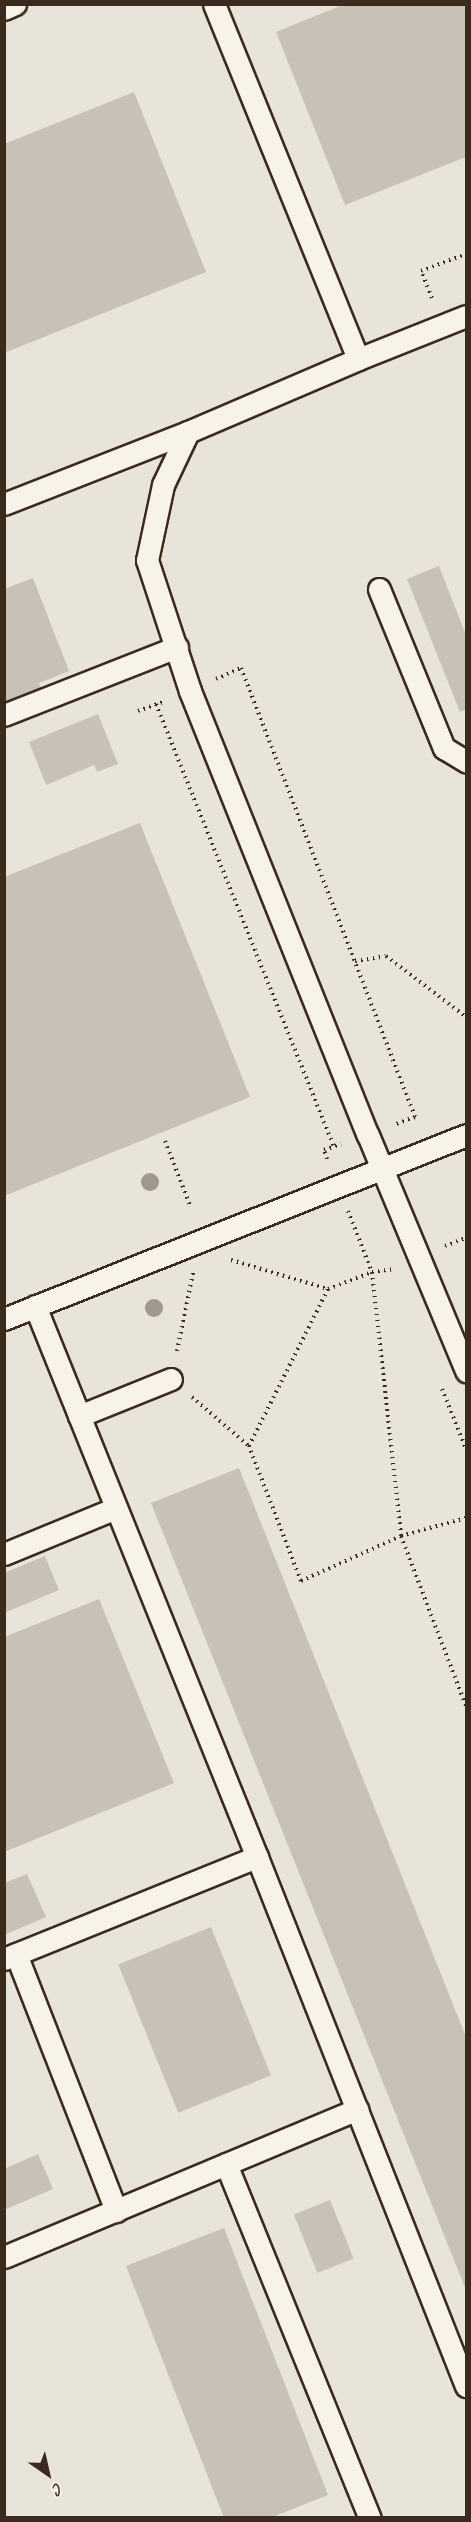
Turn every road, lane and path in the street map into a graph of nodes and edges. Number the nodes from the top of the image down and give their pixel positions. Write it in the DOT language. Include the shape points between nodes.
graph roads {
  1 [pos="15,4"];
  2 [pos="214,4"];
  3 [pos="4,9"];
  4 [pos="466,254"];
  5 [pos="466,316"];
  6 [pos="443,325"];
  7 [pos="358,359"];
  8 [pos="188,432"];
  9 [pos="4,504"];
  10 [pos="380,589"];
  11 [pos="177,647"];
  12 [pos="156,704"];
  13 [pos="4,715"];
  14 [pos="466,761"];
  15 [pos="354,961"];
  16 [pos="466,1017"];
  17 [pos="466,1135"];
  18 [pos="165,1141"];
  19 [pos="334,1146"];
  20 [pos="382,1168"];
  21 [pos="190,1205"];
  22 [pos="222,1257"];
  23 [pos="193,1271"];
  24 [pos="328,1289"];
  25 [pos="35,1306"];
  26 [pos="4,1319"];
  27 [pos="466,1371"];
  28 [pos="171,1379"];
  29 [pos="79,1416"];
  30 [pos="249,1446"];
  31 [pos="116,1508"];
  32 [pos="466,1518"];
  33 [pos="401,1536"];
  34 [pos="4,1554"];
  35 [pos="466,1706"];
  36 [pos="257,1857"];
  37 [pos="10,1956"];
  38 [pos="357,2109"];
  39 [pos="226,2164"];
  40 [pos="116,2211"];
  41 [pos="4,2258"];
  42 [pos="466,2386"];
  43 [pos="370,2517"];
  1 -- 3 [label="lane"];
  2 -- 7 [label="lane"];
  4 -- 6 [label="path" via="421,271"];
  5 -- 6 [label="lane"];
  6 -- 7 [label="lane"];
  7 -- 8 [label="lane"];
  8 -- 9 [label="lane"];
  8 -- 11 [label="lane" via="163,485 147,560"];
  10 -- 14 [label="lane" via="444,748"];
  11 -- 13 [label="lane"];
  11 -- 20 [label="lane" via="190,691"];
  12 -- 19 [label="path"];
  15 -- 16 [label="path" via="386,956"];
  17 -- 20 [label="lane"];
  18 -- 21 [label="path"];
  20 -- 25 [label="lane"];
  20 -- 27 [label="lane"];
  22 -- 24 [label="path"];
  23 -- 28 [label="path"];
  24 -- 30 [label="path"];
  24 -- 33 [label="path" via="372,1272"];
  25 -- 26 [label="lane"];
  25 -- 29 [label="lane"];
  28 -- 29 [label="lane"];
  28 -- 30 [label="path"];
  29 -- 31 [label="lane"];
  30 -- 33 [label="path" via="301,1581"];
  31 -- 34 [label="lane"];
  31 -- 36 [label="lane"];
  32 -- 33 [label="path"];
  33 -- 35 [label="path"];
  36 -- 37 [label="lane"];
  36 -- 38 [label="lane"];
  37 -- 40 [label="lane"];
  38 -- 39 [label="lane"];
  38 -- 42 [label="lane"];
  39 -- 40 [label="lane"];
  39 -- 43 [label="lane"];
  40 -- 41 [label="lane"];
}
